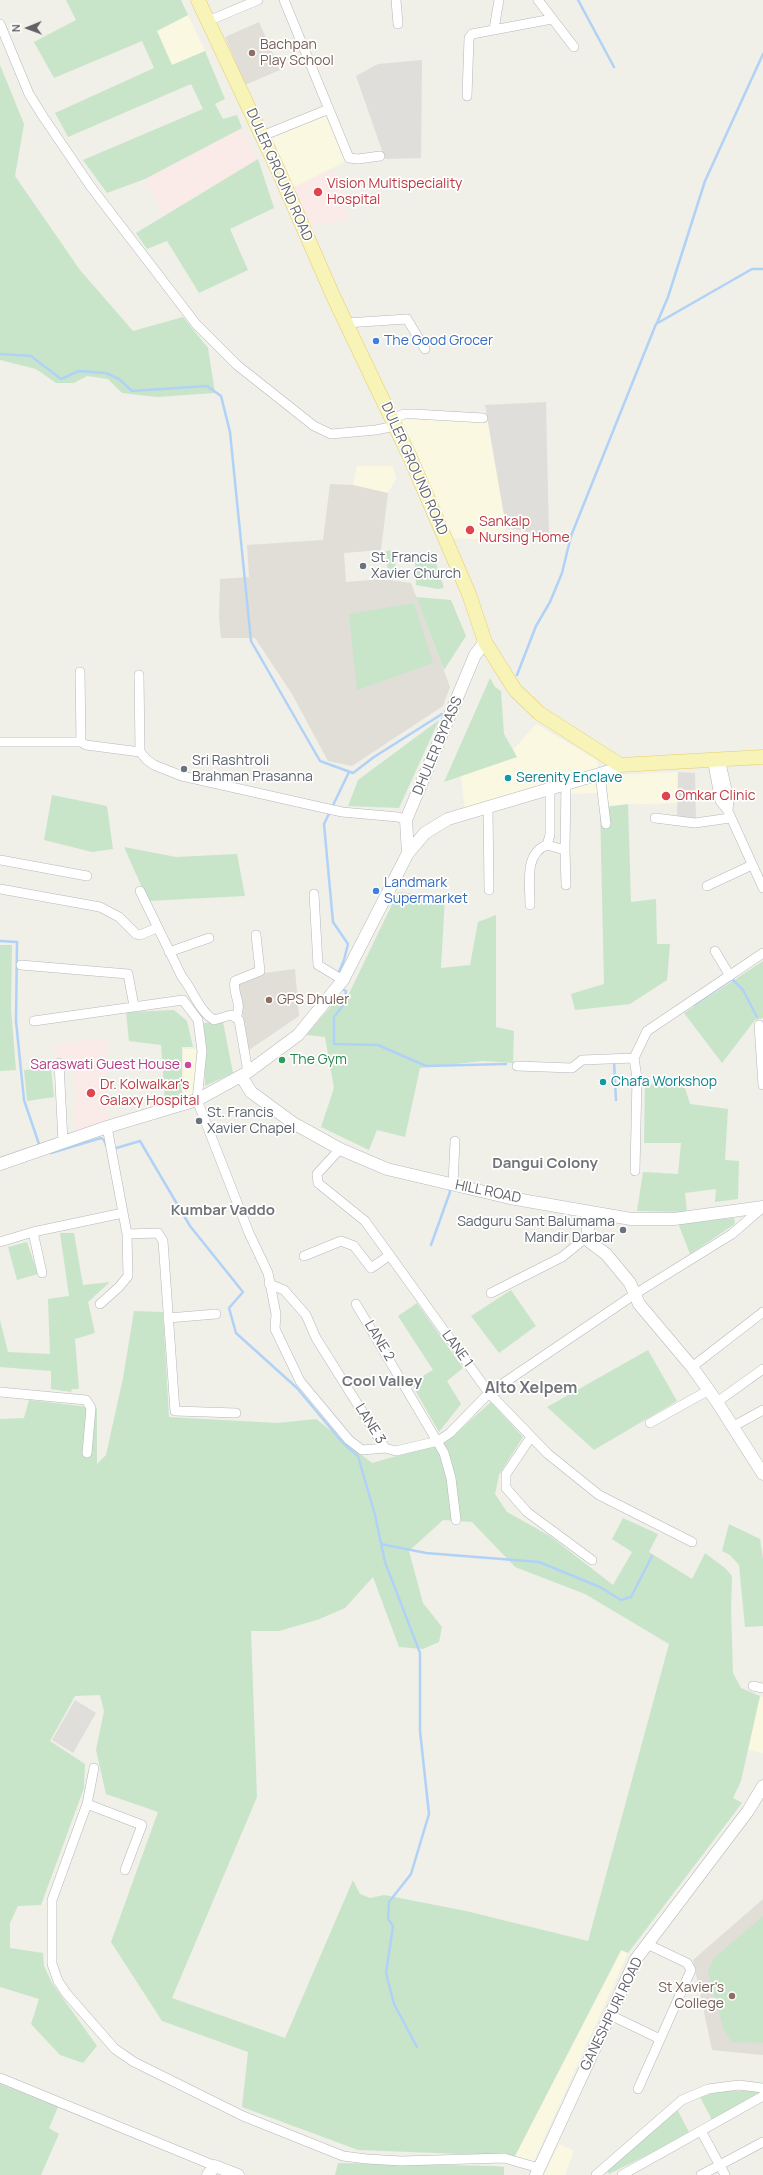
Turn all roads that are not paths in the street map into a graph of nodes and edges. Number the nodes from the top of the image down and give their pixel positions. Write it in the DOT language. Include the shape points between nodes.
graph roads {
  1 [pos="198,0"];
  2 [pos="258,0"];
  3 [pos="284,0"];
  4 [pos="396,0"];
  5 [pos="499,0"];
  6 [pos="538,0"];
  7 [pos="552,20"];
  8 [pos="208,21"];
  9 [pos="0,24"];
  10 [pos="398,24"];
  11 [pos="494,29"];
  12 [pos="574,47"];
  13 [pos="467,96"];
  14 [pos="329,109"];
  15 [pos="262,136"];
  16 [pos="380,156"];
  17 [pos="346,323"];
  18 [pos="425,348"];
  19 [pos="483,418"];
  20 [pos="394,422"];
  21 [pos="485,642"];
  22 [pos="80,672"];
  23 [pos="139,675"];
  24 [pos="0,742"];
  25 [pos="81,742"];
  26 [pos="140,752"];
  27 [pos="763,757"];
  28 [pos="716,759"];
  29 [pos="620,765"];
  30 [pos="600,774"];
  31 [pos="566,783"];
  32 [pos="550,788"];
  33 [pos="488,807"];
  34 [pos="729,815"];
  35 [pos="655,818"];
  36 [pos="406,820"];
  37 [pos="606,824"];
  38 [pos="547,845"];
  39 [pos="565,850"];
  40 [pos="408,853"];
  41 [pos="0,860"];
  42 [pos="752,865"];
  43 [pos="87,876"];
  44 [pos="566,885"];
  45 [pos="707,886"];
  46 [pos="763,888"];
  47 [pos="0,889"];
  48 [pos="489,890"];
  49 [pos="140,891"];
  50 [pos="314,894"];
  51 [pos="530,904"];
  52 [pos="157,928"];
  53 [pos="256,935"];
  54 [pos="209,938"];
  55 [pos="715,951"];
  56 [pos="169,952"];
  57 [pos="763,954"];
  58 [pos="22,965"];
  59 [pos="730,976"];
  60 [pos="343,980"];
  61 [pos="134,1006"];
  62 [pos="236,1017"];
  63 [pos="34,1021"];
  64 [pos="758,1025"];
  65 [pos="634,1058"];
  66 [pos="59,1063"];
  67 [pos="517,1066"];
  68 [pos="244,1074"];
  69 [pos="763,1085"];
  70 [pos="197,1100"];
  71 [pos="106,1127"];
  72 [pos="455,1141"];
  73 [pos="63,1142"];
  74 [pos="340,1149"];
  75 [pos="0,1164"];
  76 [pos="635,1172"];
  77 [pos="453,1184"];
  78 [pos="762,1208"];
  79 [pos="123,1213"];
  80 [pos="588,1213"];
  81 [pos="33,1232"];
  82 [pos="127,1234"];
  83 [pos="588,1236"];
  84 [pos="0,1242"];
  85 [pos="390,1255"];
  86 [pos="304,1256"];
  87 [pos="42,1273"];
  88 [pos="269,1284"];
  89 [pos="491,1293"];
  90 [pos="635,1294"];
  91 [pos="100,1304"];
  92 [pos="356,1304"];
  93 [pos="763,1312"];
  94 [pos="216,1314"];
  95 [pos="168,1318"];
  96 [pos="692,1367"];
  97 [pos="763,1369"];
  98 [pos="709,1390"];
  99 [pos="0,1392"];
  100 [pos="489,1393"];
  101 [pos="717,1402"];
  102 [pos="763,1410"];
  103 [pos="236,1413"];
  104 [pos="650,1423"];
  105 [pos="732,1427"];
  106 [pos="531,1437"];
  107 [pos="438,1441"];
  108 [pos="385,1448"];
  109 [pos="87,1453"];
  110 [pos="763,1474"];
  111 [pos="456,1520"];
  112 [pos="692,1542"];
  113 [pos="592,1560"];
  114 [pos="752,1686"];
  115 [pos="763,1688"];
  116 [pos="94,1768"];
  117 [pos="763,1786"];
  118 [pos="87,1804"];
  119 [pos="125,1870"];
  120 [pos="647,1944"];
  121 [pos="610,2015"];
  122 [pos="660,2039"];
  123 [pos="0,2078"];
  124 [pos="763,2088"];
  125 [pos="638,2089"];
  126 [pos="763,2096"];
  127 [pos="701,2131"];
  128 [pos="763,2142"];
  129 [pos="720,2164"];
  130 [pos="211,2171"];
  131 [pos="537,2172"];
  132 [pos="238,2175"];
  133 [pos="596,2175"];
  134 [pos="622,2175"];
  135 [pos="701,2175"];
  136 [pos="725,2175"];
  1 -- 8 [label="main road, DULER GROUND ROAD"];
  2 -- 8 [label="street"];
  3 -- 14 [label="street"];
  4 -- 10 [label="street"];
  5 -- 11 [label="street"];
  6 -- 7 [label="street"];
  7 -- 11 [label="street"];
  7 -- 12 [label="street"];
  8 -- 15 [label="main road, DULER GROUND ROAD"];
  9 -- 20 [label="street" via="29,94 44,118 90,187 196,324 238,365 314,426 331,434 376,430"];
  11 -- 13 [label="street" via="470,36"];
  14 -- 15 [label="street"];
  14 -- 16 [label="street" via="349,158"];
  15 -- 17 [label="main road, DULER GROUND ROAD"];
  17 -- 18 [label="street" via="407,319"];
  17 -- 20 [label="main road, DULER GROUND ROAD"];
  19 -- 20 [label="street" via="404,414"];
  20 -- 21 [label="main road, DULER GROUND ROAD" via="469,594"];
  21 -- 29 [label="main road, DULER GROUND ROAD" via="515,690 539,713"];
  21 -- 36 [label="street, DHULER BYPASS" via="475,655"];
  22 -- 25 [label="street"];
  23 -- 26 [label="street"];
  24 -- 25 [label="street"];
  25 -- 26 [label="street" via="86,745"];
  26 -- 36 [label="street" via="154,765 182,776 342,812"];
  27 -- 28 [label="main road"];
  28 -- 29 [label="main road"];
  28 -- 34 [label="street" via="729,798"];
  29 -- 30 [label="street"];
  30 -- 31 [label="street"];
  30 -- 37 [label="street"];
  31 -- 32 [label="street"];
  31 -- 39 [label="street"];
  32 -- 33 [label="street"];
  32 -- 38 [label="street" via="550,835"];
  33 -- 40 [label="street" via="448,819 425,833"];
  33 -- 48 [label="street"];
  34 -- 35 [label="street" via="695,823"];
  34 -- 42 [label="street"];
  36 -- 40 [label="street, DHULER BYPASS"];
  38 -- 39 [label="street"];
  38 -- 51 [label="street" via="540,847 533,855 530,868"];
  39 -- 44 [label="street"];
  40 -- 60 [label="street"];
  41 -- 43 [label="street"];
  42 -- 45 [label="street"];
  42 -- 46 [label="street"];
  47 -- 52 [label="street" via="100,907 119,917 140,935"];
  49 -- 52 [label="street"];
  50 -- 60 [label="street" via="318,965"];
  52 -- 56 [label="street"];
  53 -- 62 [label="street" via="260,971 235,981 240,1009"];
  54 -- 56 [label="street"];
  55 -- 59 [label="street"];
  56 -- 62 [label="street" via="207,1015 214,1020 231,1015"];
  57 -- 59 [label="street"];
  58 -- 61 [label="street" via="128,974"];
  59 -- 65 [label="street" via="647,1031"];
  60 -- 68 [label="street" via="298,1034"];
  61 -- 63 [label="street"];
  61 -- 70 [label="street" via="183,1000 198,1020 202,1051"];
  62 -- 68 [label="street" via="239,1020"];
  64 -- 69 [label="street"];
  65 -- 67 [label="street" via="582,1060 572,1068"];
  65 -- 76 [label="street" via="637,1078"];
  66 -- 73 [label="street"];
  68 -- 70 [label="street"];
  68 -- 74 [label="street, HILL ROAD" via="251,1092 293,1123"];
  70 -- 71 [label="street"];
  70 -- 88 [label="street" via="249,1233 268,1273"];
  71 -- 73 [label="street"];
  71 -- 79 [label="street"];
  72 -- 77 [label="street"];
  73 -- 75 [label="street"];
  74 -- 77 [label="street, HILL ROAD" via="386,1169"];
  74 -- 85 [label="street, LANE 1" via="317,1174 318,1183 365,1221"];
  77 -- 80 [label="street, HILL ROAD"];
  78 -- 80 [label="street, HILL ROAD" via="674,1219 631,1219"];
  78 -- 90 [label="street" via="732,1234"];
  79 -- 81 [label="street"];
  79 -- 82 [label="street"];
  80 -- 83 [label="street"];
  81 -- 84 [label="street"];
  81 -- 87 [label="street"];
  82 -- 91 [label="street" via="128,1276"];
  82 -- 95 [label="street" via="158,1233 163,1241"];
  83 -- 89 [label="street" via="562,1257"];
  83 -- 90 [label="street" via="590,1242 606,1254"];
  85 -- 86 [label="street" via="371,1268 354,1246 341,1241"];
  85 -- 100 [label="street, LANE 1"];
  88 -- 108 [label="street, LANE 3" via="284,1290 306,1315 316,1338"];
  88 -- 108 [label="street" via="276,1314 275,1328 300,1380 349,1440 362,1450"];
  90 -- 96 [label="street" via="639,1304"];
  90 -- 100 [label="street"];
  92 -- 107 [label="street, LANE 2"];
  93 -- 96 [label="street"];
  94 -- 95 [label="street"];
  95 -- 103 [label="street" via="175,1411"];
  96 -- 98 [label="street"];
  97 -- 101 [label="street"];
  98 -- 101 [label="street"];
  98 -- 104 [label="street"];
  99 -- 109 [label="street" via="86,1400 91,1408"];
  100 -- 106 [label="street, LANE 1"];
  100 -- 107 [label="street" via="450,1434"];
  101 -- 105 [label="street"];
  102 -- 105 [label="street"];
  105 -- 110 [label="street"];
  106 -- 112 [label="street, LANE 1" via="599,1495"];
  106 -- 113 [label="street" via="506,1474 506,1488 527,1512"];
  107 -- 108 [label="street" via="396,1451"];
  107 -- 111 [label="street, LANE 2" via="451,1478"];
  114 -- 115 [label="street"];
  116 -- 118 [label="street"];
  117 -- 120 [label="street, GANESHPURI ROAD" via="748,1811"];
  118 -- 119 [label="street" via="142,1825"];
  118 -- 131 [label="street" via="52,1900 52,1964 66,1993 116,2049 134,2062 243,2116 343,2156 401,2161 504,2158"];
  120 -- 121 [label="street, GANESHPURI ROAD" via="636,1959"];
  120 -- 122 [label="street" via="687,1962 691,1970"];
  121 -- 122 [label="street"];
  121 -- 131 [label="street, GANESHPURI ROAD"];
  122 -- 125 [label="street"];
  123 -- 130 [label="street"];
  124 -- 133 [label="street" via="739,2085 708,2089 682,2100"];
  126 -- 127 [label="street"];
  127 -- 129 [label="street"];
  127 -- 134 [label="street"];
  128 -- 129 [label="street"];
  129 -- 135 [label="street"];
  129 -- 136 [label="street"];
  130 -- 132 [label="street"];
}
